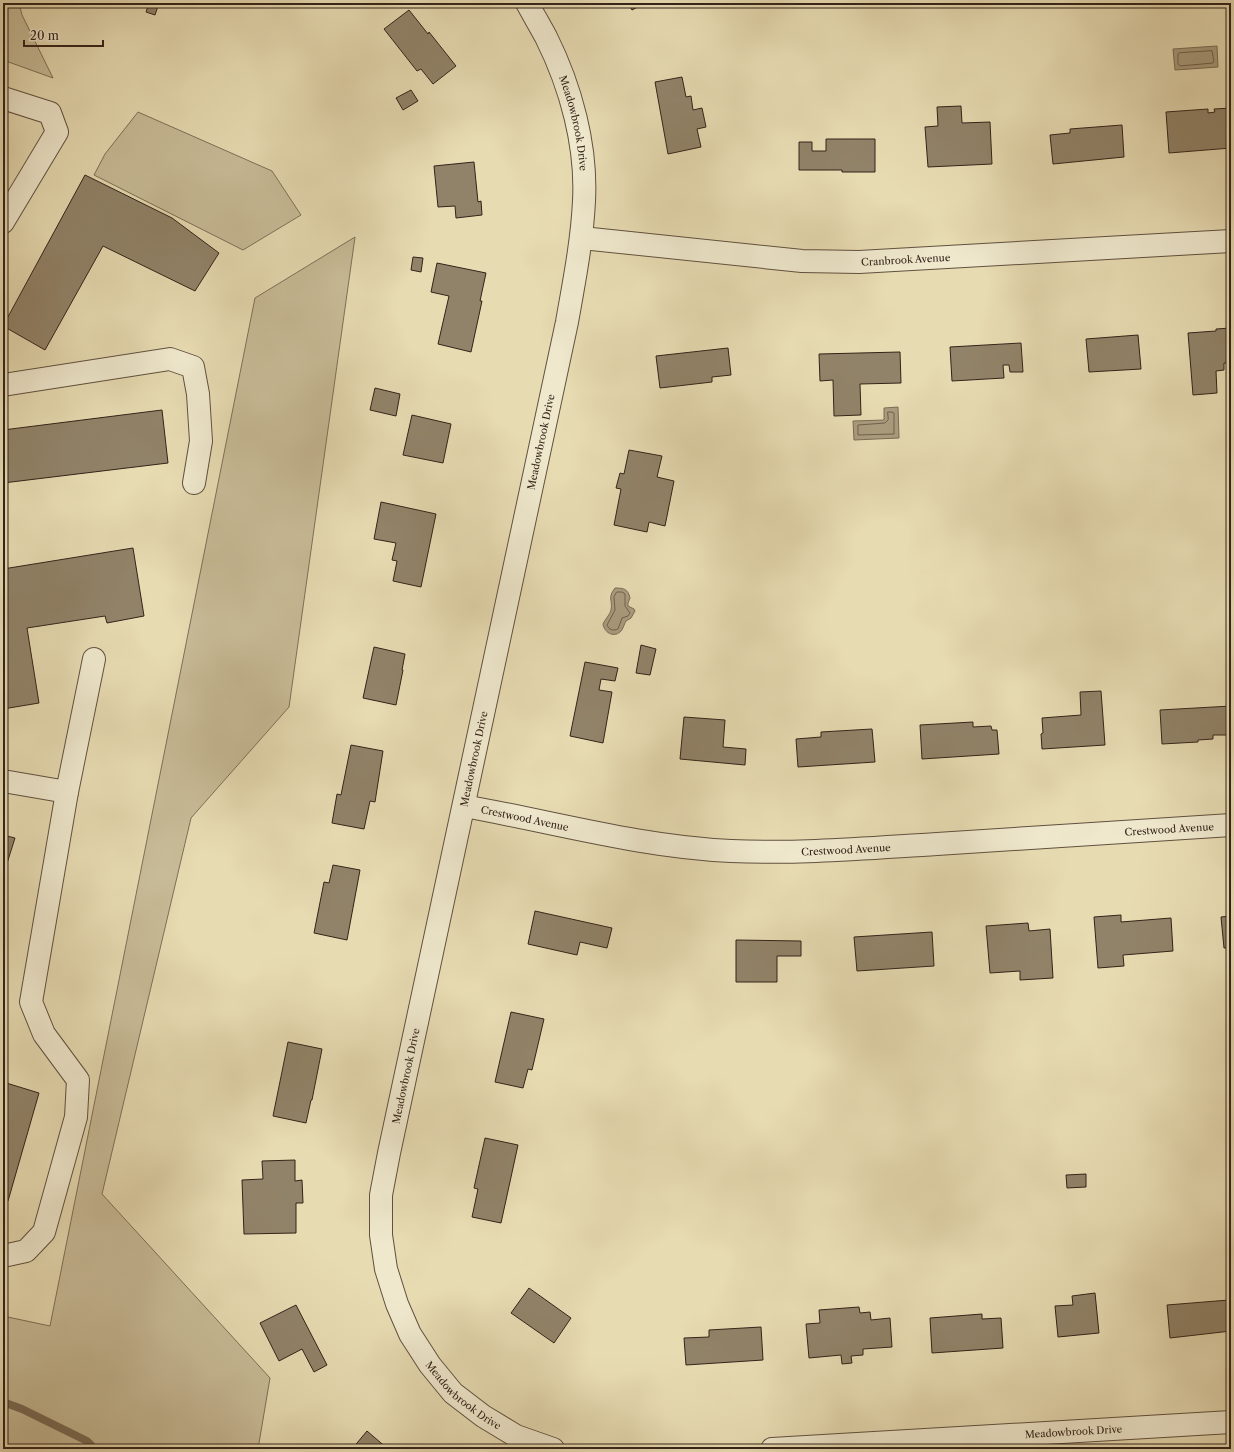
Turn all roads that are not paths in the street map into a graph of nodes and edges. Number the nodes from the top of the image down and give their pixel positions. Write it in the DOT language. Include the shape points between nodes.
graph roads {
  1 [pos="527,3"];
  2 [pos="3,98"];
  3 [pos="3,222"];
  4 [pos="582,238"];
  5 [pos="1231,241"];
  6 [pos="3,384"];
  7 [pos="194,483"];
  8 [pos="94,659"];
  9 [pos="3,781"];
  10 [pos="67,792"];
  11 [pos="464,806"];
  12 [pos="1231,825"];
  13 [pos="3,1256"];
  14 [pos="1231,1422"];
  15 [pos="553,1449"];
  16 [pos="772,1449"];
  1 -- 4 [label="street, Meadowbrook Drive" via="564,80 576,121 582,160"];
  2 -- 3 [label="street" via="50,113 57,132"];
  4 -- 5 [label="street, Cranbrook Avenue" via="802,261 859,262"];
  4 -- 11 [label="street, Meadowbrook Drive" via="567,322"];
  6 -- 7 [label="street" via="170,359 192,368 198,394 201,441"];
  8 -- 10 [label="street"];
  9 -- 10 [label="street"];
  10 -- 13 [label="street" via="31,1002 44,1034 78,1080 76,1117 44,1232 26,1251"];
  11 -- 12 [label="street, Crestwood Avenue" via="615,837 732,851 848,849"];
  11 -- 15 [label="street, Meadowbrook Drive" via="381,1195 381,1235 386,1269 410,1334 452,1393 516,1436"];
  14 -- 16 [label="street, Meadowbrook Drive"];
}
